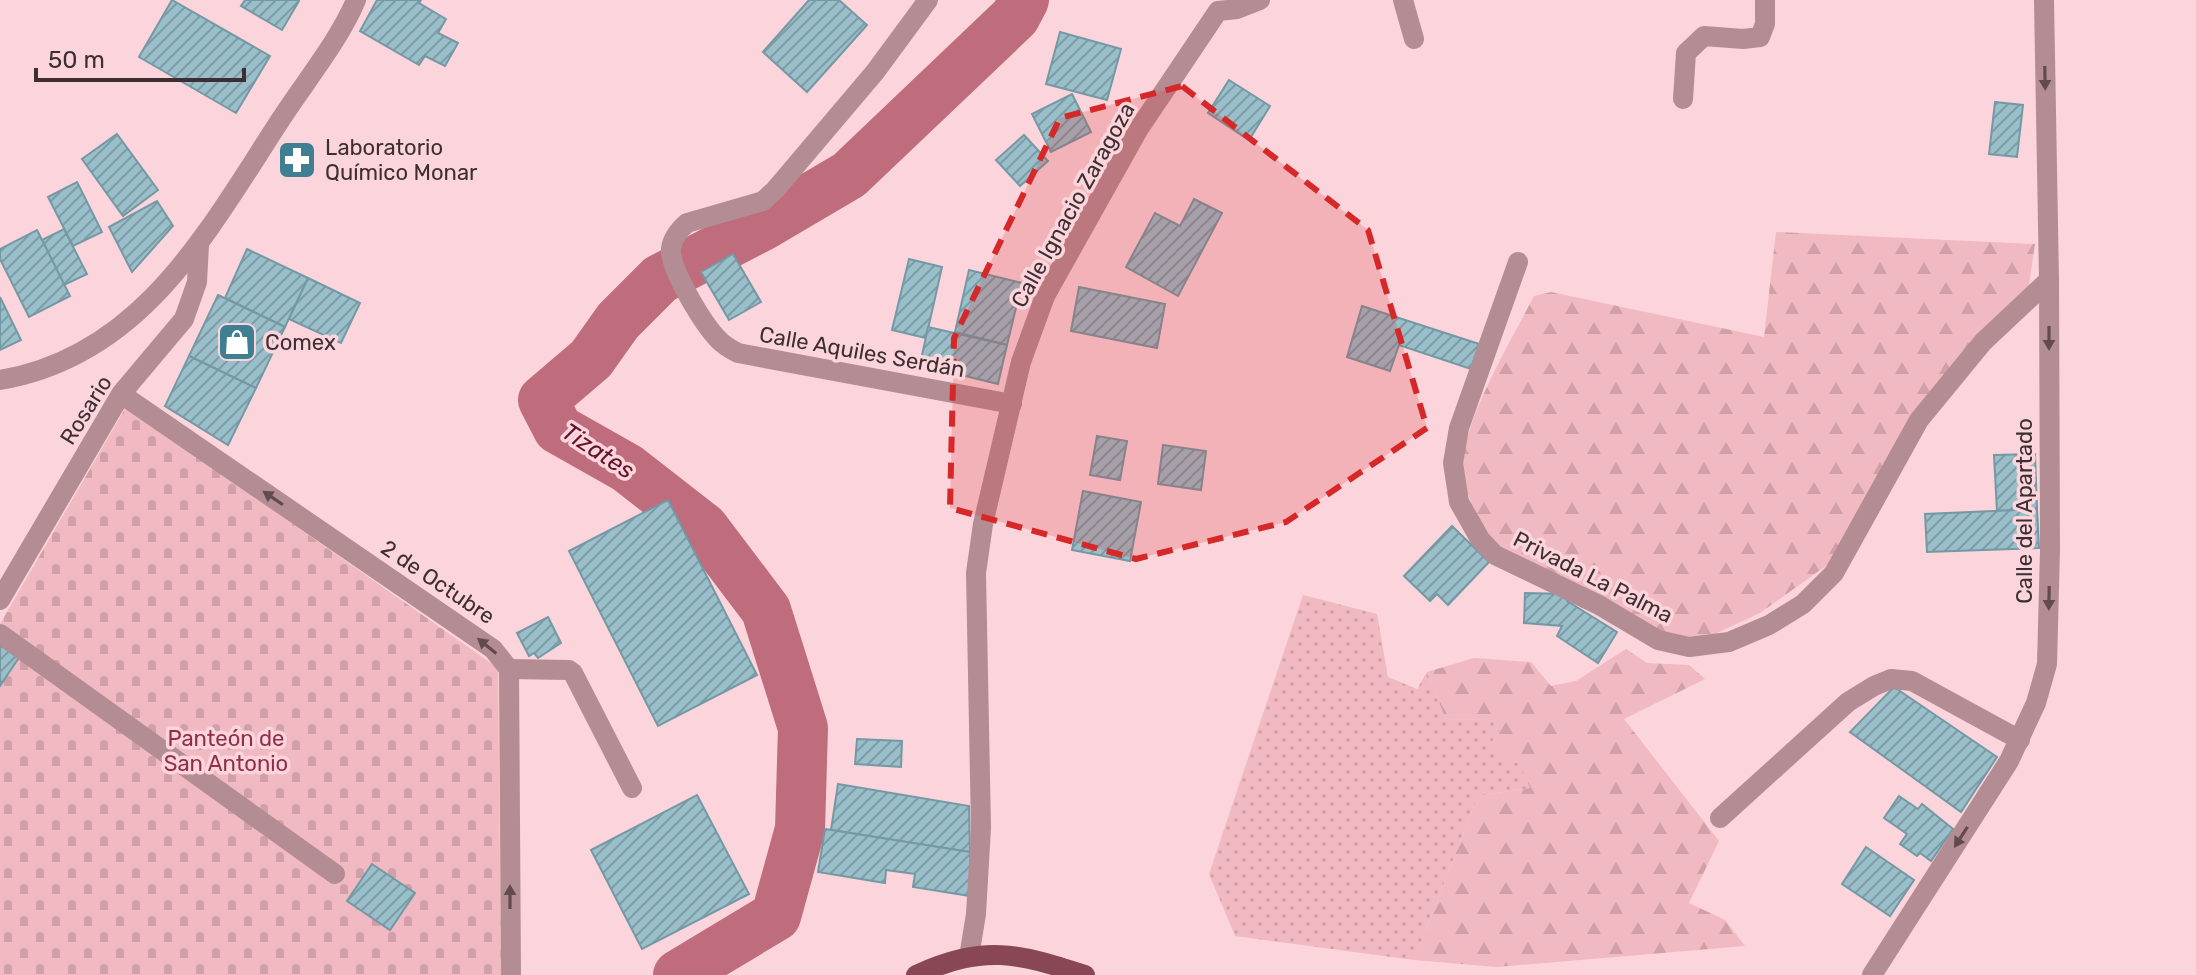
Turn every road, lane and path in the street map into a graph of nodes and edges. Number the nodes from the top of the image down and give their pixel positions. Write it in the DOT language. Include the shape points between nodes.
graph roads {
  1 [pos="356,0"];
  2 [pos="928,0"];
  3 [pos="1260,0"];
  4 [pos="1403,0"];
  5 [pos="1765,0"];
  6 [pos="2044,0"];
  7 [pos="1218,5"];
  8 [pos="1414,39"];
  9 [pos="1683,99"];
  10 [pos="199,245"];
  11 [pos="1518,262"];
  12 [pos="2049,280"];
  13 [pos="0,380"];
  14 [pos="121,394"];
  15 [pos="1012,404"];
  16 [pos="0,600"];
  17 [pos="0,634"];
  18 [pos="509,669"];
  19 [pos="2020,740"];
  20 [pos="632,788"];
  21 [pos="1720,818"];
  22 [pos="335,874"];
  23 [pos="969,957"];
  24 [pos="511,975"];
  25 [pos="916,975"];
  26 [pos="1085,975"];
  27 [pos="1872,975"];
  1 -- 10 [label="street"];
  2 -- 15 [label="street, Calle Aquiles Serdán" via="775,190 763,201 687,223 675,236 672,261 717,338 738,353"];
  3 -- 7 [label="street, Calle Ignacio Zaragoza" via="1237,9"];
  4 -- 8 [label="street"];
  5 -- 9 [label="street" via="1760,37 1704,36 1686,53"];
  6 -- 12 [label="street, Calle del Apartado, one-way"];
  7 -- 15 [label="street, Calle Ignacio Zaragoza" via="1138,130 1045,296"];
  10 -- 13 [label="street" via="115,333 66,361"];
  10 -- 14 [label="street, Rosario" via="197,282 184,319"];
  11 -- 12 [label="street, Privada La Palma" via="1459,428 1453,463 1459,502 1495,555 1658,640 1689,647 1729,642 1769,625 1803,604 1834,573 1919,420 1983,342"];
  12 -- 19 [label="street, Calle del Apartado, one-way" via="2047,664"];
  14 -- 16 [label="street, Rosario"];
  18 -- 14 [label="street, 2 de Octubre, one-way" via="493,649"];
  15 -- 23 [label="street, Calle Ignacio Zaragoza" via="976,573 981,828"];
  17 -- 22 [label="street"];
  18 -- 20 [label="street" via="573,673"];
  24 -- 18 [label="street, one-way"];
  19 -- 21 [label="street" via="1912,681 1891,679 1848,702"];
  19 -- 27 [label="street, Calle del Apartado, one-way"];
  23 -- 25 [label="main road"];
  23 -- 26 [label="main road" via="1012,954"];
}
